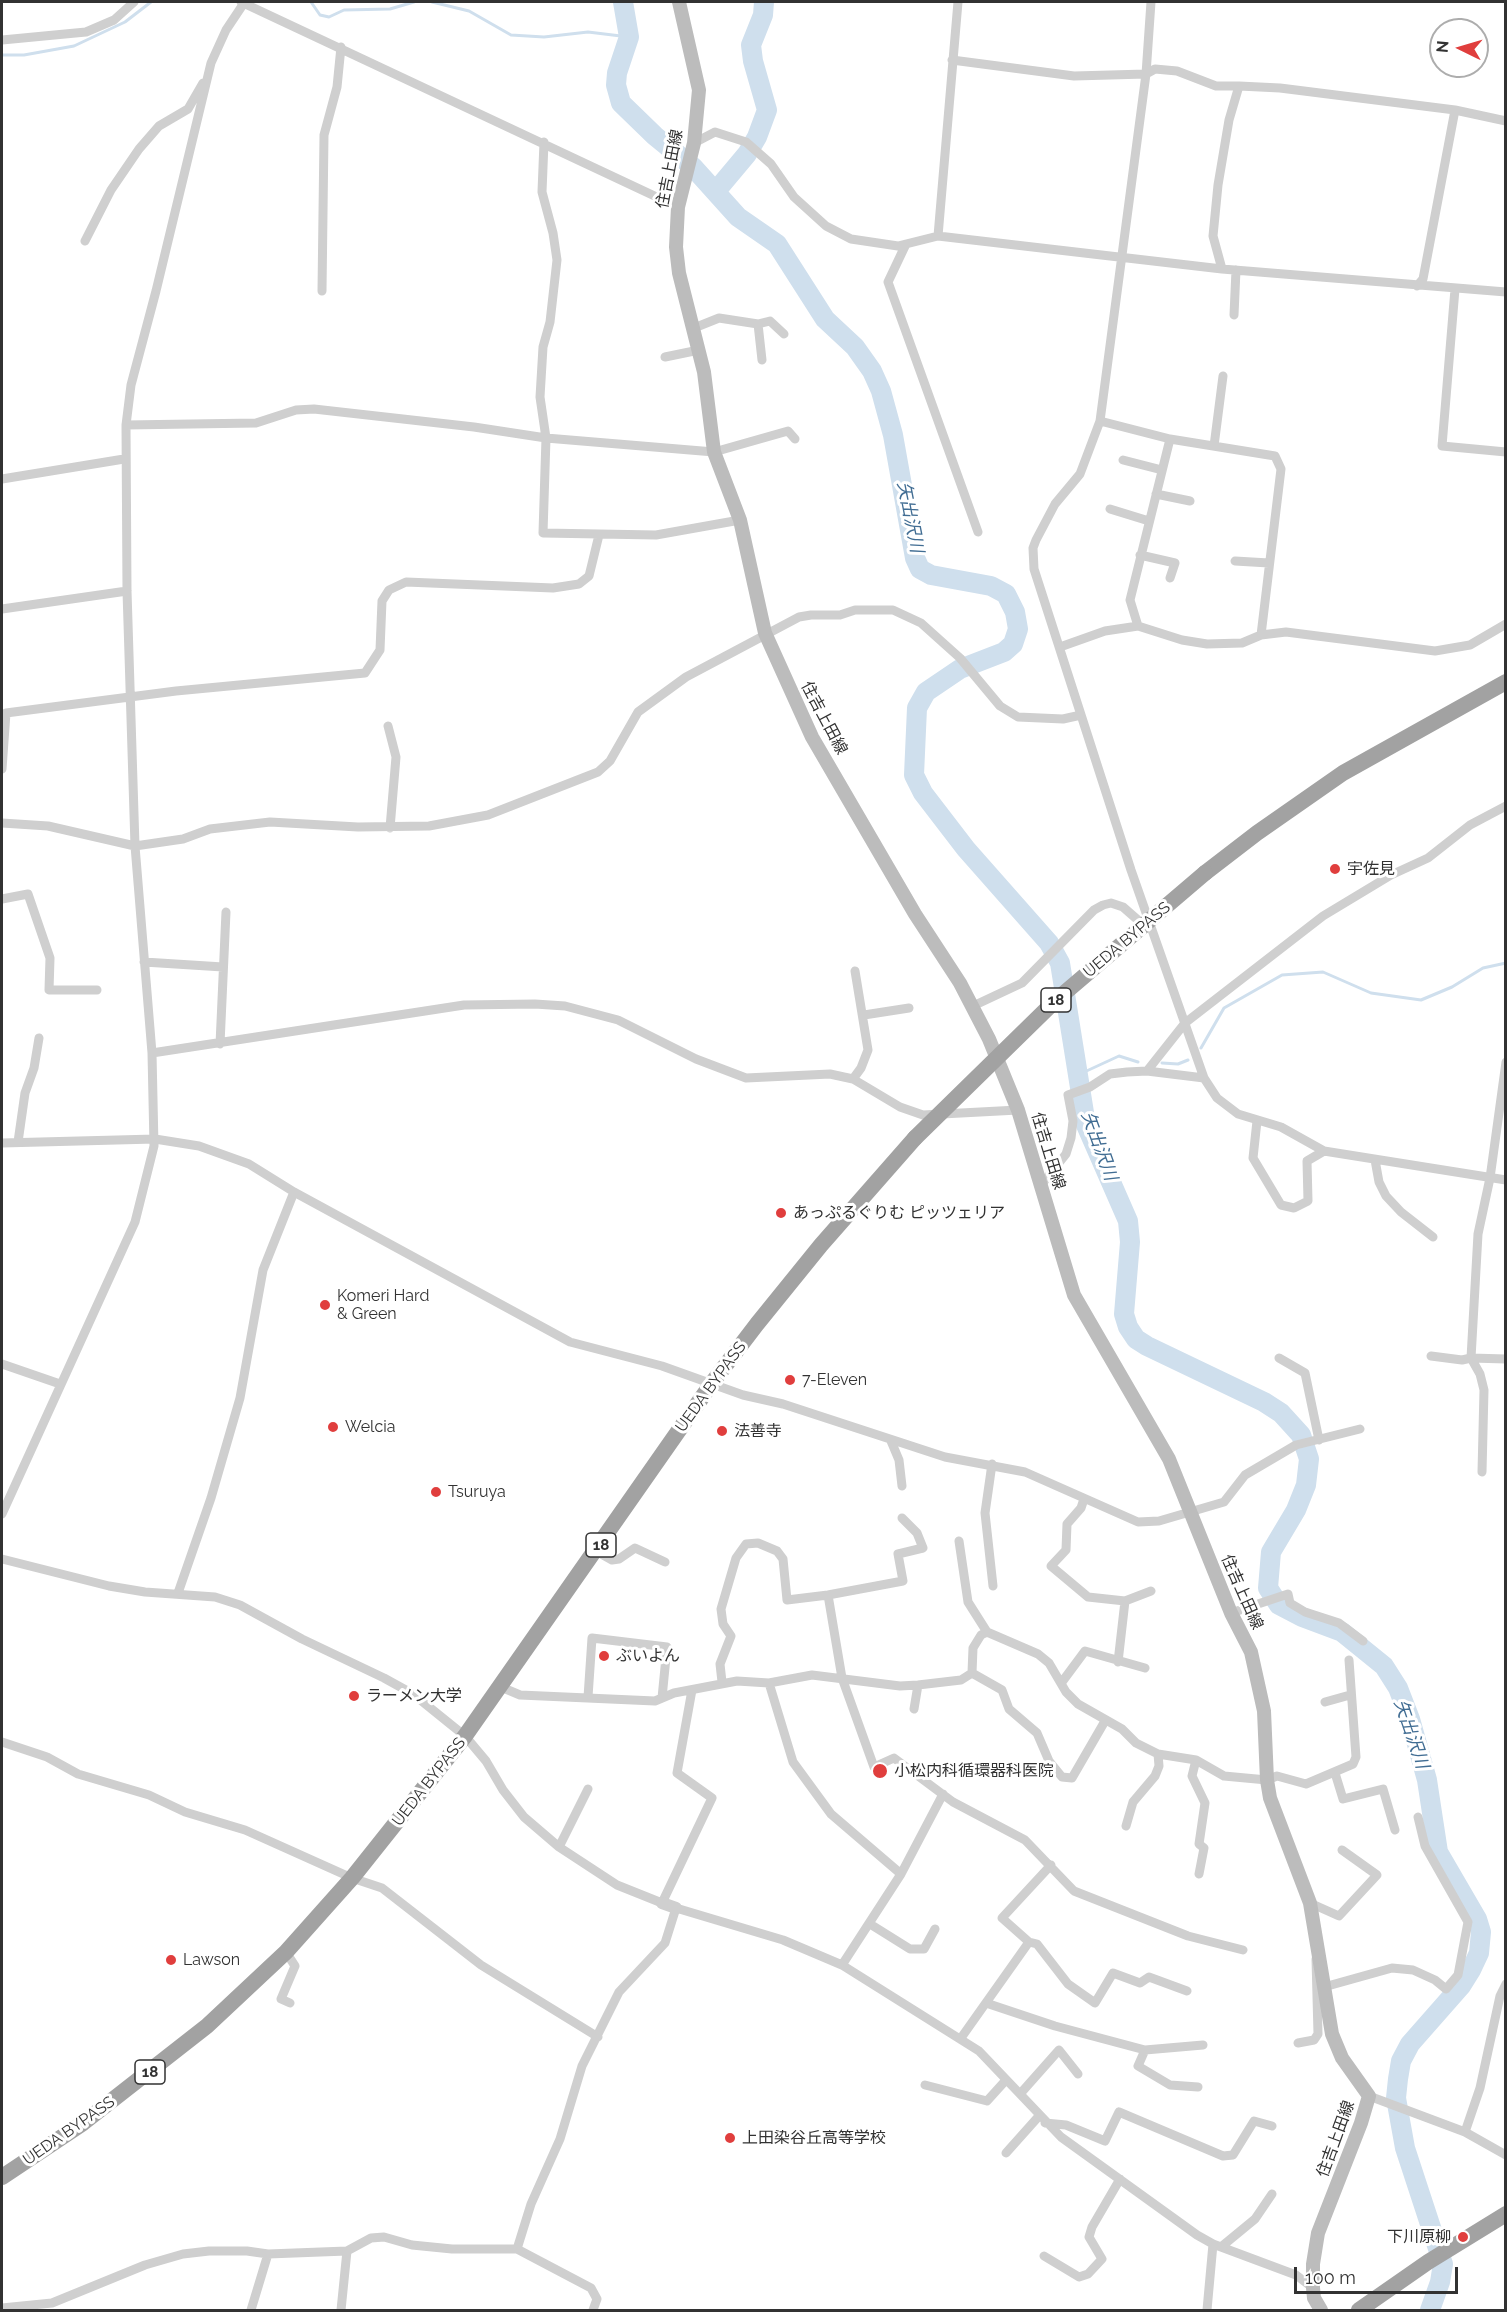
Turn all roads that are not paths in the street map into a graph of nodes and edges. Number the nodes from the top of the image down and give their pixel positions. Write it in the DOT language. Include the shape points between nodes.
graph roads {
  1 [pos="134,2"];
  2 [pos="244,2"];
  3 [pos="679,2"];
  4 [pos="958,2"];
  5 [pos="1151,2"];
  6 [pos="2,39"];
  7 [pos="341,47"];
  8 [pos="952,60"];
  9 [pos="1146,74"];
  10 [pos="206,83"];
  11 [pos="1239,86"];
  12 [pos="1455,110"];
  13 [pos="1506,121"];
  14 [pos="544,142"];
  15 [pos="693,149"];
  16 [pos="678,207"];
  17 [pos="938,236"];
  18 [pos="85,241"];
  19 [pos="906,244"];
  20 [pos="1122,257"];
  21 [pos="1222,269"];
  22 [pos="1236,270"];
  23 [pos="1417,286"];
  24 [pos="1455,289"];
  25 [pos="322,291"];
  26 [pos="1506,292"];
  27 [pos="1234,315"];
  28 [pos="758,324"];
  29 [pos="694,328"];
  30 [pos="784,334"];
  31 [pos="699,350"];
  32 [pos="665,357"];
  33 [pos="762,360"];
  34 [pos="1223,376"];
  35 [pos="1100,421"];
  36 [pos="126,424"];
  37 [pos="546,438"];
  38 [pos="1170,439"];
  39 [pos="795,440"];
  40 [pos="1214,446"];
  41 [pos="714,452"];
  42 [pos="1506,452"];
  43 [pos="124,459"];
  44 [pos="1124,460"];
  45 [pos="1162,470"];
  46 [pos="2,479"];
  47 [pos="1156,494"];
  48 [pos="1190,501"];
  49 [pos="1110,509"];
  50 [pos="740,520"];
  51 [pos="1149,521"];
  52 [pos="978,532"];
  53 [pos="599,535"];
  54 [pos="1140,555"];
  55 [pos="1235,561"];
  56 [pos="1269,563"];
  57 [pos="1170,578"];
  58 [pos="127,591"];
  59 [pos="2,609"];
  60 [pos="1506,624"];
  61 [pos="1138,626"];
  62 [pos="765,633"];
  63 [pos="1261,635"];
  64 [pos="1060,647"];
  65 [pos="1506,682"];
  66 [pos="130,699"];
  67 [pos="1081,715"];
  68 [pos="388,726"];
  69 [pos="2,769"];
  70 [pos="1506,806"];
  71 [pos="2,824"];
  72 [pos="390,828"];
  73 [pos="135,846"];
  74 [pos="2,899"];
  75 [pos="226,912"];
  76 [pos="1156,936"];
  77 [pos="144,962"];
  78 [pos="223,967"];
  79 [pos="855,971"];
  80 [pos="97,990"];
  81 [pos="973,1006"];
  82 [pos="909,1008"];
  83 [pos="864,1015"];
  84 [pos="1185,1023"];
  85 [pos="39,1038"];
  86 [pos="220,1044"];
  87 [pos="152,1053"];
  88 [pos="1506,1062"];
  89 [pos="1147,1071"];
  90 [pos="853,1078"];
  91 [pos="1204,1078"];
  92 [pos="1018,1110"];
  93 [pos="1257,1120"];
  94 [pos="155,1139"];
  95 [pos="18,1142"];
  96 [pos="2,1143"];
  97 [pos="1324,1151"];
  98 [pos="1375,1160"];
  99 [pos="1490,1178"];
  100 [pos="1506,1179"];
  101 [pos="1042,1184"];
  102 [pos="294,1192"];
  103 [pos="1433,1238"];
  104 [pos="1431,1356"];
  105 [pos="1279,1358"];
  106 [pos="1471,1358"];
  107 [pos="1506,1359"];
  108 [pos="2,1364"];
  109 [pos="712,1383"];
  110 [pos="60,1384"];
  111 [pos="1360,1429"];
  112 [pos="1317,1440"];
  113 [pos="891,1441"];
  114 [pos="992,1464"];
  115 [pos="1482,1472"];
  116 [pos="902,1486"];
  117 [pos="1084,1499"];
  118 [pos="1192,1512"];
  119 [pos="2,1514"];
  120 [pos="902,1518"];
  121 [pos="959,1541"];
  122 [pos="596,1551"];
  123 [pos="2,1559"];
  124 [pos="665,1562"];
  125 [pos="993,1586"];
  126 [pos="1151,1591"];
  127 [pos="178,1593"];
  128 [pos="828,1594"];
  129 [pos="1125,1601"];
  130 [pos="1231,1613"];
  131 [pos="987,1632"];
  132 [pos="1363,1641"];
  133 [pos="1349,1660"];
  134 [pos="1118,1662"];
  135 [pos="1145,1668"];
  136 [pos="972,1673"];
  137 [pos="842,1678"];
  138 [pos="1062,1682"];
  139 [pos="722,1683"];
  140 [pos="769,1683"];
  141 [pos="918,1685"];
  142 [pos="501,1686"];
  143 [pos="692,1690"];
  144 [pos="1350,1695"];
  145 [pos="588,1696"];
  146 [pos="662,1698"];
  147 [pos="1325,1702"];
  148 [pos="914,1709"];
  149 [pos="1105,1721"];
  150 [pos="465,1736"];
  151 [pos="2,1742"];
  152 [pos="1158,1754"];
  153 [pos="1196,1760"];
  154 [pos="1335,1773"];
  155 [pos="1267,1780"];
  156 [pos="588,1789"];
  157 [pos="943,1794"];
  158 [pos="1418,1817"];
  159 [pos="1126,1826"];
  160 [pos="1395,1830"];
  161 [pos="559,1847"];
  162 [pos="1342,1850"];
  163 [pos="1051,1865"];
  164 [pos="901,1874"];
  165 [pos="1199,1874"];
  166 [pos="352,1878"];
  167 [pos="1310,1903"];
  168 [pos="662,1904"];
  169 [pos="676,1908"];
  170 [pos="870,1924"];
  171 [pos="935,1929"];
  172 [pos="1029,1942"];
  173 [pos="1243,1950"];
  174 [pos="286,1952"];
  175 [pos="1319,1957"];
  176 [pos="842,1965"];
  177 [pos="1506,1984"];
  178 [pos="1187,1991"];
  179 [pos="1325,1993"];
  180 [pos="290,2003"];
  181 [pos="986,2003"];
  182 [pos="1318,2022"];
  183 [pos="598,2037"];
  184 [pos="961,2038"];
  185 [pos="1298,2043"];
  186 [pos="1203,2045"];
  187 [pos="1145,2050"];
  188 [pos="1078,2074"];
  189 [pos="1006,2080"];
  190 [pos="925,2085"];
  191 [pos="1198,2087"];
  192 [pos="1020,2094"];
  193 [pos="1369,2096"];
  194 [pos="1042,2120"];
  195 [pos="1272,2126"];
  196 [pos="1465,2132"];
  197 [pos="1006,2153"];
  198 [pos="1506,2155"];
  199 [pos="2,2177"];
  200 [pos="1120,2179"];
  201 [pos="1272,2194"];
  202 [pos="1506,2214"];
  203 [pos="1217,2246"];
  204 [pos="517,2249"];
  205 [pos="347,2250"];
  206 [pos="268,2254"];
  207 [pos="1044,2256"];
  208 [pos="1313,2289"];
  209 [pos="53,2307"];
  210 [pos="2,2308"];
  211 [pos="251,2310"];
  212 [pos="341,2310"];
  213 [pos="593,2310"];
  214 [pos="1207,2310"];
  215 [pos="1321,2310"];
  216 [pos="1359,2310"];
  1 -- 6 [label="street" via="114,20 86,32"];
  2 -- 7 [label="street"];
  2 -- 10 [label="street" via="226,30"];
  3 -- 15 [label="main road, 住吉上田線" via="699,90"];
  4 -- 8 [label="street"];
  5 -- 9 [label="street"];
  7 -- 14 [label="street"];
  7 -- 25 [label="street" via="337,87 324,135"];
  8 -- 9 [label="street" via="1074,76"];
  8 -- 17 [label="street"];
  9 -- 11 [label="street" via="1155,69 1177,71 1216,86"];
  9 -- 20 [label="street"];
  10 -- 18 [label="street" via="202,83 188,109 159,126 139,149 111,190"];
  10 -- 36 [label="street" via="131,385"];
  11 -- 12 [label="street"];
  11 -- 21 [label="street" via="1218,185 1214,236"];
  12 -- 13 [label="street"];
  12 -- 23 [label="street" via="1423,279"];
  14 -- 16 [label="street"];
  14 -- 37 [label="street" via="542,192 557,260 543,347 540,397"];
  15 -- 16 [label="main road, 住吉上田線"];
  15 -- 19 [label="street" via="715,132 750,145 771,164 794,197 826,226 851,240"];
  16 -- 29 [label="main road, 住吉上田線" via="679,273"];
  17 -- 19 [label="street"];
  17 -- 20 [label="street"];
  19 -- 52 [label="street" via="888,282"];
  20 -- 21 [label="street"];
  20 -- 35 [label="street"];
  21 -- 22 [label="street"];
  22 -- 23 [label="street"];
  22 -- 27 [label="street"];
  23 -- 24 [label="street"];
  24 -- 26 [label="street"];
  24 -- 42 [label="street" via="1442,446"];
  28 -- 29 [label="street" via="719,318"];
  28 -- 30 [label="street" via="770,321"];
  28 -- 33 [label="street"];
  29 -- 31 [label="main road, 住吉上田線"];
  31 -- 32 [label="street"];
  31 -- 41 [label="main road, 住吉上田線"];
  34 -- 40 [label="street"];
  35 -- 38 [label="street"];
  35 -- 64 [label="street" via="1080,474 1055,504 1033,548 1034,569"];
  36 -- 37 [label="street" via="256,423 296,410 314,410"];
  36 -- 43 [label="street"];
  37 -- 41 [label="street"];
  37 -- 53 [label="street" via="543,533"];
  38 -- 40 [label="street"];
  38 -- 45 [label="street"];
  39 -- 41 [label="street" via="788,431"];
  40 -- 56 [label="street" via="1275,456 1281,469"];
  41 -- 50 [label="main road, 住吉上田線"];
  43 -- 46 [label="street"];
  43 -- 58 [label="street"];
  44 -- 45 [label="street"];
  45 -- 47 [label="street"];
  47 -- 48 [label="street"];
  47 -- 51 [label="street"];
  49 -- 51 [label="street"];
  50 -- 53 [label="street" via="656,536"];
  50 -- 62 [label="main road, 住吉上田線"];
  51 -- 54 [label="street"];
  53 -- 66 [label="street" via="589,576 579,584 553,588 406,582 389,590 382,601 380,650 365,673"];
  54 -- 57 [label="street" via="1175,563"];
  54 -- 61 [label="street" via="1130,600"];
  55 -- 56 [label="street"];
  56 -- 63 [label="street"];
  58 -- 59 [label="street"];
  58 -- 66 [label="street"];
  60 -- 63 [label="street" via="1470,645 1435,651 1286,632"];
  61 -- 63 [label="street" via="1207,644 1242,643"];
  61 -- 64 [label="street"];
  62 -- 67 [label="street" via="811,615 893,610 921,623 960,658 1000,706 1018,717 1063,719"];
  62 -- 72 [label="street" via="653,699 638,712 615,753 598,772 488,814 429,826"];
  62 -- 81 [label="main road, 住吉上田線" via="812,737"];
  64 -- 67 [label="street"];
  65 -- 109 [label="highway, UEDA BYPASS / 18, bridge" via="1343,774 1257,833 1055,1001 915,1138 821,1245"];
  66 -- 69 [label="street" via="6,713"];
  66 -- 73 [label="street"];
  67 -- 76 [label="street"];
  68 -- 72 [label="street" via="396,757"];
  70 -- 84 [label="street" via="1470,825 1428,858 1391,875 1323,916"];
  71 -- 73 [label="street" via="48,826"];
  72 -- 73 [label="street" via="270,822 210,829 183,839"];
  73 -- 77 [label="street"];
  74 -- 80 [label="street" via="28,894 50,958 49,990"];
  75 -- 78 [label="street"];
  76 -- 81 [label="street" via="1123,907 1111,903 1094,910 1022,983"];
  76 -- 84 [label="street"];
  77 -- 78 [label="street"];
  77 -- 87 [label="street"];
  78 -- 86 [label="street"];
  79 -- 83 [label="street"];
  81 -- 92 [label="main road, 住吉上田線"];
  82 -- 83 [label="street"];
  83 -- 90 [label="street" via="868,1050"];
  84 -- 89 [label="street"];
  84 -- 91 [label="street"];
  85 -- 95 [label="street"];
  86 -- 87 [label="street"];
  86 -- 90 [label="street" via="464,1005 535,1004 566,1006 618,1020 696,1059 746,1078 830,1074"];
  87 -- 94 [label="street"];
  88 -- 99 [label="street"];
  89 -- 91 [label="street"];
  89 -- 101 [label="street" via="1110,1074 1068,1095 1072,1122 1066,1154"];
  90 -- 92 [label="street" via="900,1107 923,1115"];
  91 -- 93 [label="street" via="1223,1105"];
  92 -- 101 [label="main road, 住吉上田線"];
  93 -- 97 [label="street" via="1281,1127"];
  93 -- 97 [label="street" via="1253,1158 1281,1205 1294,1208 1308,1201 1307,1161"];
  94 -- 95 [label="street"];
  94 -- 102 [label="street" via="199,1146 249,1164"];
  94 -- 110 [label="street" via="135,1222"];
  95 -- 96 [label="street"];
  97 -- 98 [label="street"];
  98 -- 99 [label="street"];
  98 -- 103 [label="street" via="1386,1196"];
  99 -- 100 [label="street"];
  99 -- 106 [label="street" via="1478,1234"];
  101 -- 118 [label="main road, 住吉上田線" via="1074,1295 1169,1459"];
  102 -- 109 [label="street" via="570,1342"];
  102 -- 127 [label="street" via="263,1270 240,1398"];
  104 -- 106 [label="street"];
  105 -- 112 [label="street" via="1305,1372"];
  106 -- 107 [label="street"];
  106 -- 115 [label="street" via="1484,1390"];
  108 -- 110 [label="street"];
  109 -- 113 [label="street" via="822,1415"];
  109 -- 122 [label="highway, UEDA BYPASS / 18"];
  110 -- 119 [label="street"];
  111 -- 112 [label="street"];
  112 -- 118 [label="street" via="1296,1445 1245,1475 1224,1502"];
  113 -- 114 [label="street"];
  113 -- 116 [label="street" via="899,1461"];
  114 -- 117 [label="street" via="1025,1472"];
  114 -- 125 [label="street" via="985,1513"];
  117 -- 118 [label="street" via="1146,1523"];
  117 -- 129 [label="street" via="1067,1524 1066,1550 1051,1566 1088,1597"];
  118 -- 130 [label="main road, 住吉上田線"];
  120 -- 128 [label="street" via="917,1533 923,1548 898,1554 903,1581"];
  121 -- 131 [label="street" via="968,1602"];
  122 -- 124 [label="street" via="619,1560 635,1548"];
  122 -- 142 [label="highway, UEDA BYPASS / 18"];
  123 -- 127 [label="street" via="109,1586"];
  126 -- 129 [label="street"];
  127 -- 150 [label="street" via="215,1597 240,1605 413,1694"];
  128 -- 137 [label="street"];
  128 -- 139 [label="street" via="787,1600 783,1559 777,1551 758,1543 746,1544 736,1558 721,1609 723,1624 731,1636 720,1664"];
  129 -- 134 [label="street"];
  130 -- 132 [label="street" via="1288,1594 1290,1603 1339,1623"];
  130 -- 155 [label="main road, 住吉上田線" via="1251,1652 1262,1701"];
  131 -- 136 [label="street" via="973,1648"];
  131 -- 138 [label="street" via="1038,1654"];
  133 -- 144 [label="street"];
  134 -- 135 [label="street"];
  134 -- 138 [label="street" via="1085,1651"];
  136 -- 141 [label="street" via="961,1680"];
  136 -- 149 [label="street" via="1002,1690 1009,1709 1037,1733 1049,1761 1062,1777 1071,1778"];
  137 -- 140 [label="street" via="812,1675"];
  137 -- 141 [label="street"];
  137 -- 157 [label="street" via="874,1767 894,1758"];
  138 -- 149 [label="street" via="1078,1704"];
  139 -- 140 [label="street"];
  139 -- 143 [label="street"];
  140 -- 164 [label="street" via="793,1762 831,1814"];
  141 -- 148 [label="street"];
  142 -- 145 [label="street" via="520,1695"];
  142 -- 150 [label="highway, UEDA BYPASS / 18"];
  143 -- 146 [label="street"];
  143 -- 168 [label="street" via="677,1773 712,1798"];
  144 -- 147 [label="street"];
  144 -- 154 [label="street" via="1356,1757 1353,1764"];
  145 -- 146 [label="street" via="655,1701"];
  145 -- 146 [label="street" via="592,1638 667,1647"];
  149 -- 152 [label="street"];
  150 -- 161 [label="street" via="524,1817"];
  150 -- 166 [label="highway, UEDA BYPASS / 18"];
  151 -- 166 [label="street" via="47,1757 78,1774 245,1830"];
  152 -- 153 [label="street"];
  152 -- 159 [label="street" via="1155,1776 1133,1802"];
  153 -- 155 [label="street" via="1224,1776"];
  153 -- 165 [label="street" via="1192,1776 1204,1803 1199,1844 1204,1848"];
  154 -- 155 [label="street" via="1306,1784 1278,1776"];
  154 -- 160 [label="street" via="1343,1798 1383,1789"];
  155 -- 167 [label="main road, 住吉上田線" via="1270,1798"];
  156 -- 161 [label="street"];
  157 -- 163 [label="street" via="1025,1840"];
  157 -- 164 [label="street"];
  158 -- 179 [label="street" via="1425,1846 1468,1922 1458,1975 1446,1989 1413,1970 1392,1968"];
  161 -- 168 [label="street" via="617,1885"];
  162 -- 167 [label="street" via="1377,1875 1339,1916"];
  163 -- 172 [label="street" via="1002,1918"];
  163 -- 173 [label="street" via="1074,1891 1110,1907 1199,1939"];
  164 -- 170 [label="street"];
  166 -- 174 [label="highway, UEDA BYPASS / 18"];
  166 -- 183 [label="street" via="382,1888 481,1965"];
  167 -- 175 [label="main road, 住吉上田線"];
  168 -- 169 [label="street"];
  169 -- 176 [label="street" via="783,1940"];
  169 -- 183 [label="street" via="665,1942 619,1992"];
  170 -- 171 [label="street" via="910,1949 924,1949"];
  170 -- 176 [label="street"];
  172 -- 178 [label="street" via="1037,1944 1068,1984 1095,2003 1113,1973 1140,1983 1149,1977"];
  172 -- 181 [label="street"];
  174 -- 180 [label="street" via="295,1966 281,1999"];
  174 -- 199 [label="highway, UEDA BYPASS / 18" via="168,2058 83,2123"];
  175 -- 179 [label="main road, 住吉上田線"];
  175 -- 182 [label="street" via="1314,1965"];
  176 -- 184 [label="street"];
  177 -- 196 [label="street"];
  179 -- 182 [label="street"];
  179 -- 193 [label="main road, 住吉上田線" via="1336,2046"];
  181 -- 184 [label="street"];
  181 -- 187 [label="street"];
  182 -- 185 [label="street" via="1317,2038"];
  183 -- 204 [label="street" via="582,2066 560,2139 531,2204"];
  184 -- 189 [label="street"];
  186 -- 187 [label="street"];
  187 -- 191 [label="street" via="1138,2066 1170,2085"];
  188 -- 192 [label="street" via="1059,2050"];
  189 -- 190 [label="street" via="987,2101"];
  189 -- 192 [label="street"];
  192 -- 194 [label="street"];
  193 -- 196 [label="street"];
  193 -- 208 [label="main road, 住吉上田線" via="1318,2233"];
  194 -- 195 [label="street" via="1105,2141 1119,2112 1223,2156 1233,2155 1254,2121"];
  194 -- 197 [label="street"];
  194 -- 200 [label="street" via="1079,2152"];
  196 -- 198 [label="street"];
  200 -- 203 [label="street"];
  200 -- 207 [label="street" via="1092,2227 1089,2237 1102,2259 1088,2274 1079,2277"];
  201 -- 203 [label="street" via="1255,2219"];
  202 -- 216 [label="highway"];
  203 -- 208 [label="street" via="1296,2275"];
  203 -- 214 [label="street"];
  204 -- 205 [label="street" via="452,2249 412,2245 384,2237 371,2238"];
  204 -- 213 [label="street" via="591,2288 597,2299"];
  205 -- 206 [label="street"];
  205 -- 212 [label="street"];
  206 -- 209 [label="street" via="183,2254 145,2265"];
  206 -- 211 [label="street"];
  208 -- 215 [label="main road, 住吉上田線"];
  209 -- 210 [label="street"];
}
